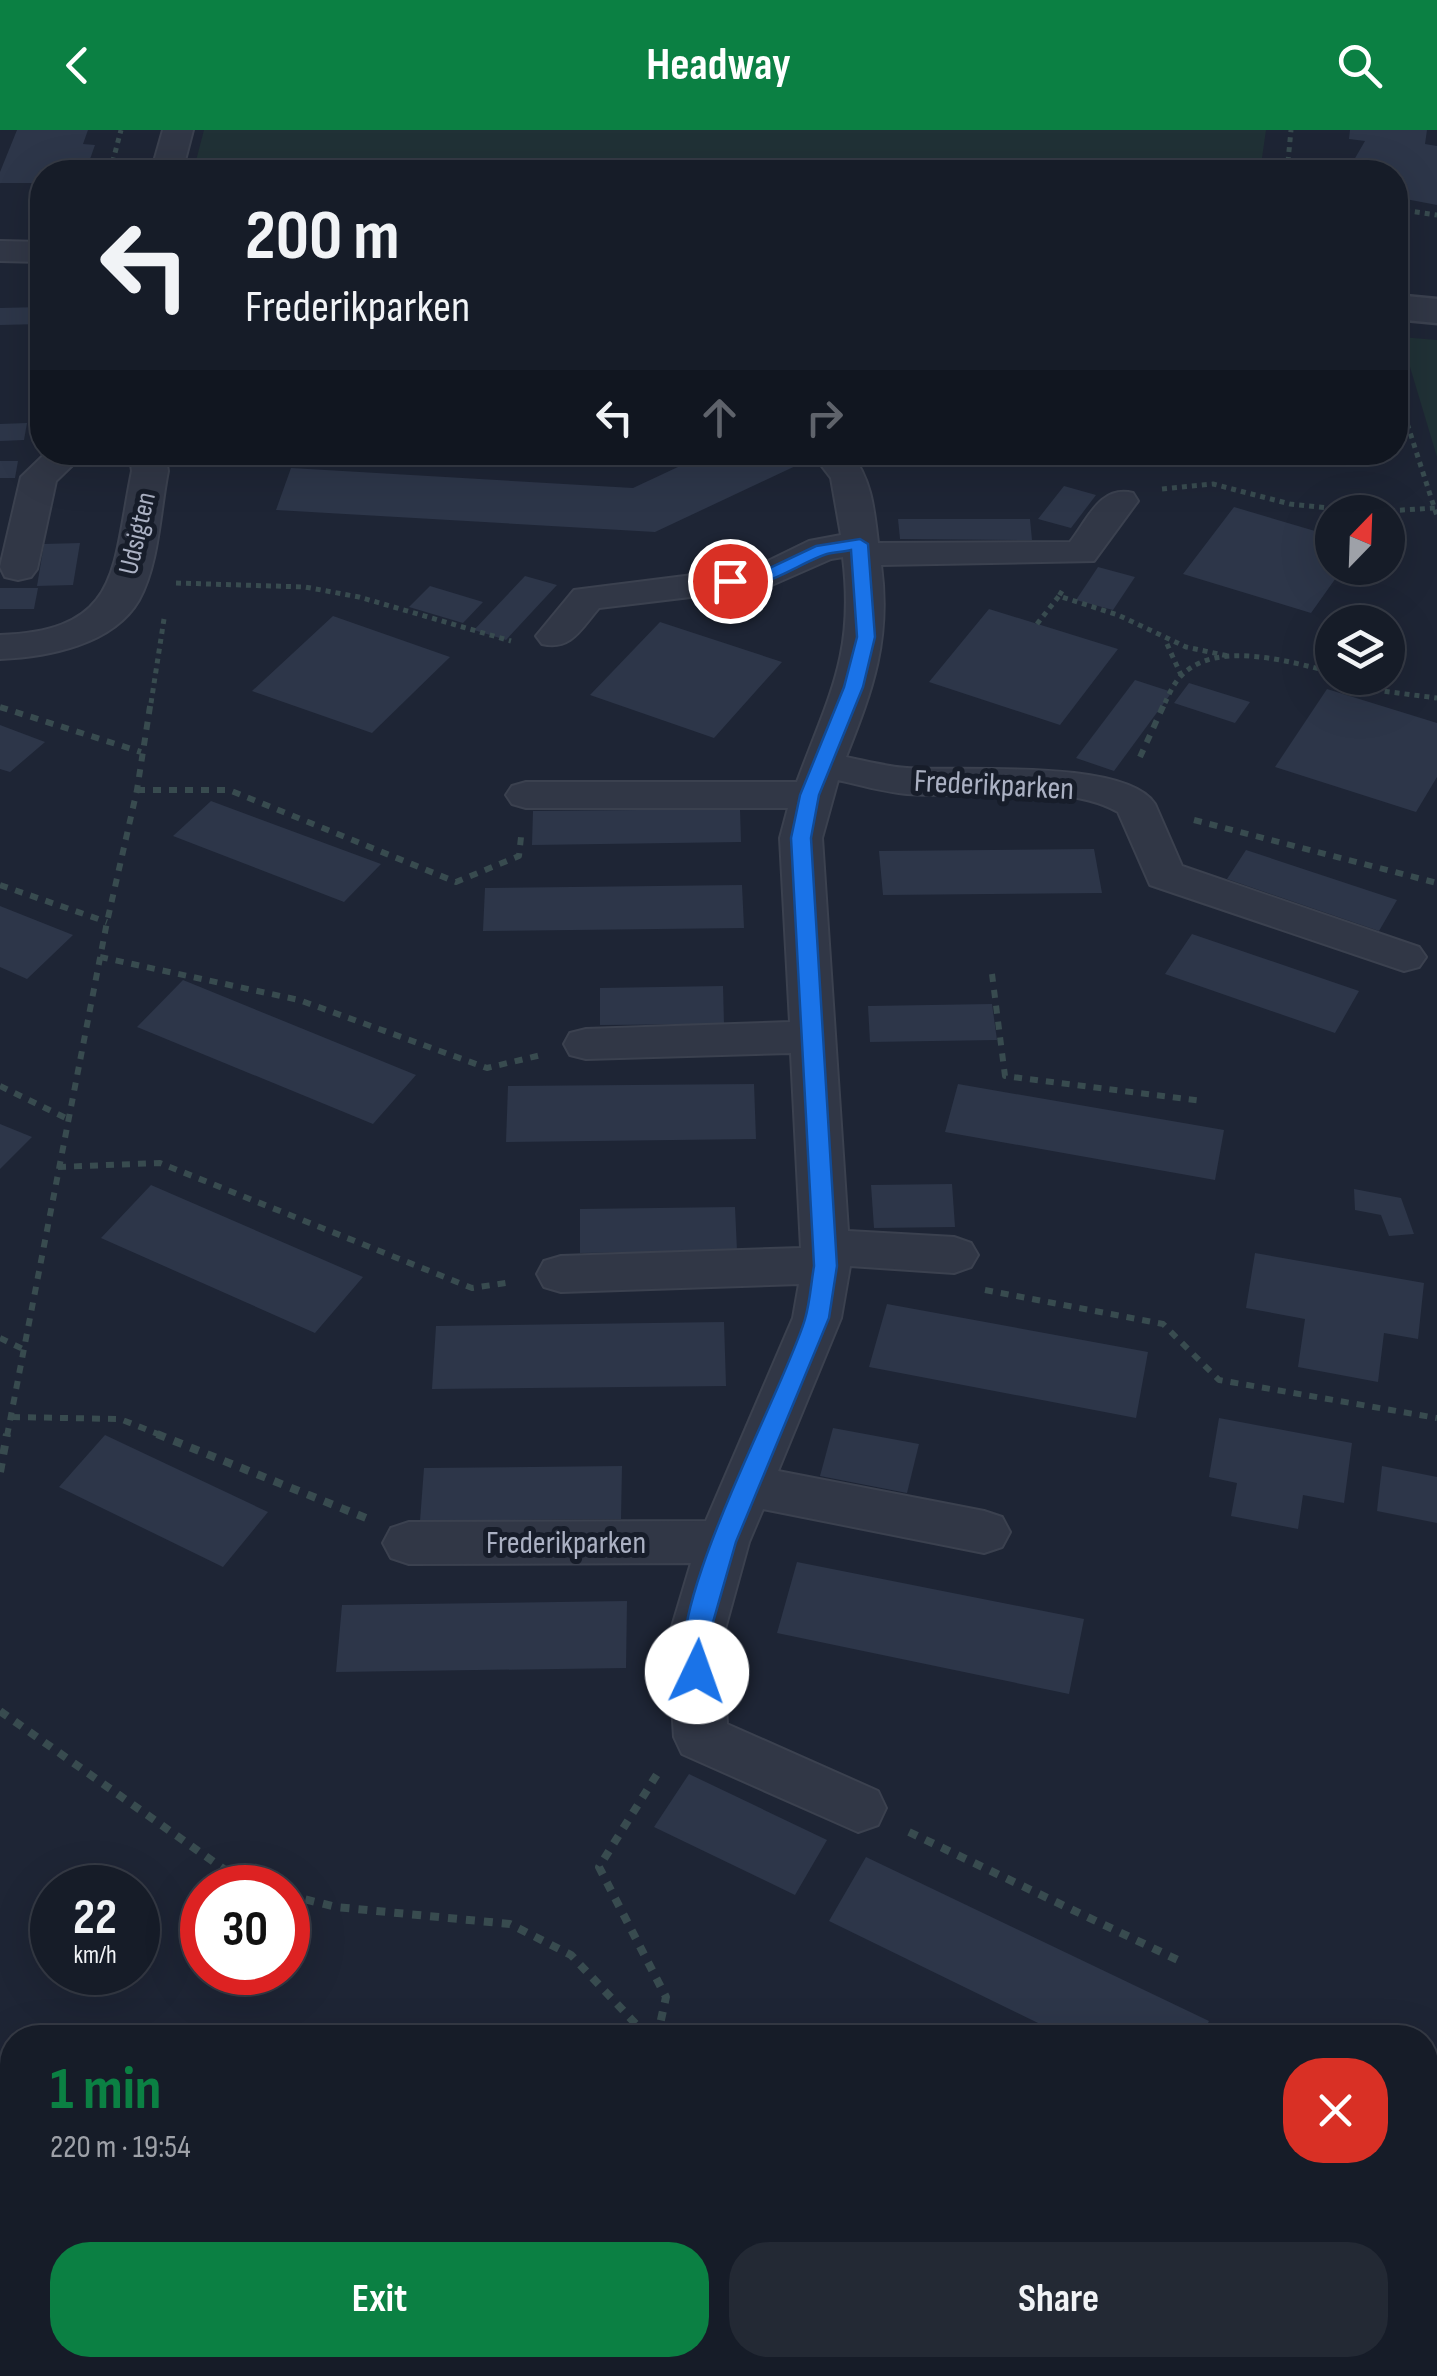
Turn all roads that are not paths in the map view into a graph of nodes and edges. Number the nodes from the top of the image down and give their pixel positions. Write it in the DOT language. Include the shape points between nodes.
graph roads {
  1 [pos="178,130"];
  2 [pos="170,160"];
  3 [pos="0,250"];
  4 [pos="30,251"];
  5 [pos="1408,308"];
  6 [pos="1437,310"];
  7 [pos="53,465"];
  8 [pos="149,465"];
  9 [pos="841,465"];
  10 [pos="1120,500"];
  11 [pos="861,549"];
  12 [pos="18,569"];
  13 [pos="556,636"];
  14 [pos="0,648"];
  15 [pos="816,780"];
  16 [pos="526,795"];
  17 [pos="1404,957"];
  18 [pos="814,1037"];
  19 [pos="586,1044"];
  20 [pos="826,1256"];
  21 [pos="954,1256"];
  22 [pos="561,1274"];
  23 [pos="747,1486"];
  24 [pos="984,1532"];
  25 [pos="409,1542"];
  26 [pos="723,1542"];
  27 [pos="858,1808"];
  1 -- 2 [label="street"];
  3 -- 4 [label="street"];
  5 -- 6 [label="street"];
  7 -- 12 [label="street" via="38,477"];
  8 -- 14 [label="street, Udsigten" via="122,598 67,636"];
  9 -- 11 [label="street" via="854,488"];
  10 -- 11 [label="street" via="1081,553"];
  11 -- 13 [label="street" via="822,549 766,577 587,598"];
  11 -- 15 [label="street" via="866,637 854,687"];
  15 -- 16 [label="street, Frederikparken"];
  15 -- 17 [label="street, Frederikparken" via="1058,782 1128,800 1165,875"];
  15 -- 18 [label="street" via="801,838"];
  18 -- 19 [label="street"];
  18 -- 20 [label="street"];
  20 -- 21 [label="street"];
  20 -- 22 [label="street"];
  20 -- 23 [label="street" via="817,1318"];
  23 -- 24 [label="street"];
  23 -- 26 [label="street"];
  25 -- 26 [label="street, Frederikparken"];
  26 -- 27 [label="street" via="695,1640 701,1737"];
}
